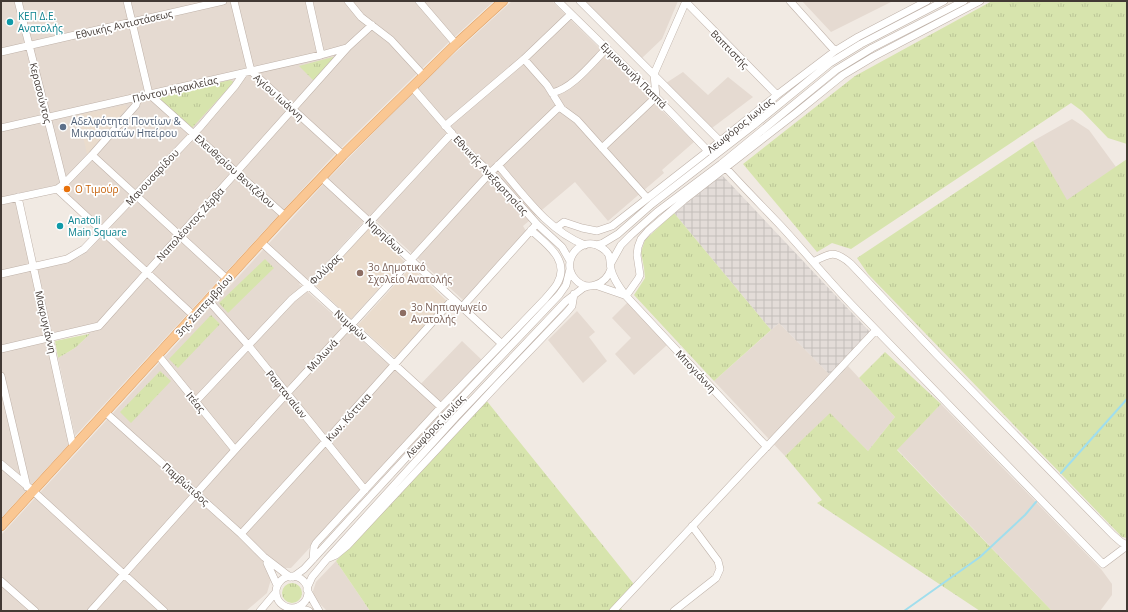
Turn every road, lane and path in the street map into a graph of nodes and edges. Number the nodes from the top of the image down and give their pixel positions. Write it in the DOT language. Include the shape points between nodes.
graph roads {
  1 [pos="18,1"];
  2 [pos="127,1"];
  3 [pos="223,1"];
  4 [pos="234,1"];
  5 [pos="309,1"];
  6 [pos="348,1"];
  7 [pos="419,1"];
  8 [pos="503,1"];
  9 [pos="558,1"];
  10 [pos="580,1"];
  11 [pos="685,1"];
  12 [pos="790,1"];
  13 [pos="909,1"];
  14 [pos="926,1"];
  15 [pos="944,1"];
  16 [pos="964,1"];
  17 [pos="980,1"];
  18 [pos="914,8"];
  19 [pos="571,14"];
  20 [pos="132,22"];
  21 [pos="372,25"];
  22 [pos="456,44"];
  23 [pos="30,46"];
  24 [pos="348,47"];
  25 [pos="607,48"];
  26 [pos="835,51"];
  27 [pos="1,52"];
  28 [pos="321,55"];
  29 [pos="524,59"];
  30 [pos="248,72"];
  31 [pos="654,74"];
  32 [pos="424,76"];
  33 [pos="412,87"];
  34 [pos="552,93"];
  35 [pos="149,94"];
  36 [pos="777,95"];
  37 [pos="138,97"];
  38 [pos="656,97"];
  39 [pos="560,106"];
  40 [pos="293,109"];
  41 [pos="48,117"];
  42 [pos="446,126"];
  43 [pos="1,128"];
  44 [pos="193,133"];
  45 [pos="452,133"];
  46 [pos="720,141"];
  47 [pos="602,148"];
  48 [pos="343,154"];
  49 [pos="711,154"];
  50 [pos="92,156"];
  51 [pos="498,165"];
  52 [pos="723,166"];
  53 [pos="236,172"];
  54 [pos="490,173"];
  55 [pos="322,178"];
  56 [pos="64,184"];
  57 [pos="57,189"];
  58 [pos="135,196"];
  59 [pos="18,197"];
  60 [pos="647,198"];
  61 [pos="1,201"];
  62 [pos="285,216"];
  63 [pos="370,222"];
  64 [pos="537,224"];
  65 [pos="556,228"];
  66 [pos="531,230"];
  67 [pos="102,232"];
  68 [pos="180,236"];
  69 [pos="261,242"];
  70 [pos="585,244"];
  71 [pos="596,245"];
  72 [pos="411,260"];
  73 [pos="570,261"];
  74 [pos="814,262"];
  75 [pos="611,266"];
  76 [pos="33,267"];
  77 [pos="570,269"];
  78 [pos="147,273"];
  79 [pos="1,274"];
  80 [pos="227,279"];
  81 [pos="308,285"];
  82 [pos="592,285"];
  83 [pos="626,296"];
  84 [pos="454,299"];
  85 [pos="208,300"];
  86 [pos="462,307"];
  87 [pos="194,316"];
  88 [pos="351,325"];
  89 [pos="876,330"];
  90 [pos="49,338"];
  91 [pos="502,344"];
  92 [pos="248,345"];
  93 [pos="1,349"];
  94 [pos="158,356"];
  95 [pos="395,365"];
  96 [pos="1,376"];
  97 [pos="286,394"];
  98 [pos="196,401"];
  99 [pos="441,407"];
  100 [pos="105,412"];
  101 [pos="326,442"];
  102 [pos="73,447"];
  103 [pos="767,447"];
  104 [pos="235,450"];
  105 [pos="1,464"];
  106 [pos="30,489"];
  107 [pos="365,490"];
  108 [pos="196,493"];
  109 [pos="1,526"];
  110 [pos="692,526"];
  111 [pos="241,534"];
  112 [pos="1127,546"];
  113 [pos="264,558"];
  114 [pos="313,559"];
  115 [pos="124,575"];
  116 [pos="291,577"];
  117 [pos="1,581"];
  118 [pos="276,589"];
  119 [pos="307,589"];
  120 [pos="298,607"];
  121 [pos="287,608"];
  122 [pos="35,611"];
  123 [pos="91,611"];
  124 [pos="164,611"];
  125 [pos="260,611"];
  126 [pos="279,611"];
  127 [pos="309,611"];
  128 [pos="319,611"];
  129 [pos="613,611"];
  130 [pos="674,611"];
  1 -- 23 [label="street, Κερασούντος"];
  2 -- 20 [label="street"];
  3 -- 20 [label="street, Εθνικής Αντιστάσεως"];
  4 -- 30 [label="street, Αγίου Ιωάννη"];
  5 -- 28 [label="street"];
  6 -- 21 [label="street" via="356,12"];
  7 -- 22 [label="street"];
  8 -- 22 [label="main road, 3ης Σεπτεμβρίου"];
  9 -- 19 [label="street, Εμμανουήλ Παππά"];
  10 -- 31 [label="street, Εμμανουήλ Παππά"];
  11 -- 31 [label="street"];
  11 -- 36 [label="street, Βαπτιστής"];
  12 -- 26 [label="street"];
  13 -- 18 [label="street"];
  14 -- 18 [label="street, Λεωφόρος Ιωνίας"];
  15 -- 49 [label="street" via="836,60"];
  16 -- 52 [label="street" via="872,48 836,70"];
  17 -- 52 [label="street" via="843,75"];
  18 -- 26 [label="street, Λεωφόρος Ιωνίας"];
  19 -- 25 [label="street, Εμμανουήλ Παππά"];
  19 -- 29 [label="street"];
  20 -- 23 [label="street, Εθνικής Αντιστάσεως"];
  20 -- 35 [label="street"];
  21 -- 24 [label="street, Ναπολέοντος Ζέρβα"];
  21 -- 32 [label="street" via="391,40"];
  22 -- 32 [label="main road, 3ης Σεπτεμβρίου"];
  23 -- 27 [label="street, Εθνικής Αντιστάσεως"];
  23 -- 41 [label="street, Κερασούντος"];
  24 -- 28 [label="street, Πόντου Ηρακλείας"];
  24 -- 40 [label="street, Ναπολέοντος Ζέρβα"];
  25 -- 34 [label="street" via="570,85"];
  25 -- 38 [label="street, Εμμανουήλ Παππά"];
  26 -- 36 [label="street, Λεωφόρος Ιωνίας"];
  28 -- 30 [label="street, Πόντου Ηρακλείας"];
  29 -- 34 [label="street"];
  29 -- 42 [label="street"];
  30 -- 35 [label="street, Πόντου Ηρακλείας"];
  30 -- 40 [label="street, Αγίου Ιωάννη"];
  30 -- 44 [label="street, Μανουσαρίδου"];
  31 -- 38 [label="street"];
  31 -- 46 [label="street, Εμμανουήλ Παππά"];
  32 -- 33 [label="main road, 3ης Σεπτεμβρίου"];
  33 -- 42 [label="street, Εθνικής Ανεξαρτησίας"];
  33 -- 48 [label="main road, 3ης Σεπτεμβρίου"];
  34 -- 39 [label="street"];
  35 -- 37 [label="street, Πόντου Ηρακλείας"];
  35 -- 44 [label="street, Ελευθερίου Βενιζέλου"];
  36 -- 46 [label="street, Λεωφόρος Ιωνίας"];
  37 -- 41 [label="street, Πόντου Ηρακλείας"];
  37 -- 50 [label="street" via="136,105"];
  38 -- 47 [label="street"];
  38 -- 49 [label="street, Εμμανουήλ Παππά"];
  39 -- 47 [label="street" via="577,120"];
  39 -- 51 [label="street, Μυλωνά"];
  40 -- 48 [label="street, Αγίου Ιωάννη"];
  40 -- 53 [label="street, Ναπολέοντος Ζέρβα"];
  41 -- 43 [label="street, Πόντου Ηρακλείας"];
  41 -- 56 [label="street, Κερασούντος"];
  42 -- 45 [label="street, Εθνικής Ανεξαρτησίας"];
  44 -- 53 [label="street, Ελευθερίου Βενιζέλου"];
  44 -- 58 [label="street, Μανουσαρίδου"];
  45 -- 54 [label="street, Εθνικής Ανεξαρτησίας"];
  45 -- 63 [label="street, Φιλύρας"];
  46 -- 49 [label="street, Λεωφόρος Ιωνίας"];
  47 -- 60 [label="street"];
  48 -- 55 [label="main road, 3ης Σεπτεμβρίου"];
  49 -- 60 [label="street, Λεωφόρος Ιωνίας"];
  49 -- 71 [label="street, Λεωφόρος Ιωνίας" via="611,239"];
  50 -- 56 [label="street"];
  50 -- 58 [label="street"];
  51 -- 54 [label="street, Μυλωνά"];
  51 -- 65 [label="street, Εθνικής Ανεξαρτησίας"];
  52 -- 74 [label="street"];
  52 -- 75 [label="street, Λεωφόρος Ιωνίας" via="657,212 631,235 621,245"];
  52 -- 83 [label="street" via="645,235 638,247 637,255 640,275"];
  53 -- 62 [label="street, Ελευθερίου Βενιζέλου"];
  53 -- 68 [label="street, Ναπολέοντος Ζέρβα"];
  54 -- 64 [label="street, Εθνικής Ανεξαρτησίας"];
  54 -- 72 [label="street, Μυλωνά"];
  55 -- 62 [label="main road, 3ης Σεπτεμβρίου"];
  55 -- 63 [label="street, Νηρηίδων"];
  56 -- 57 [label="street"];
  57 -- 59 [label="street"];
  57 -- 67 [label="street"];
  58 -- 67 [label="street, Μανουσαρίδου"];
  58 -- 68 [label="street"];
  59 -- 61 [label="street"];
  59 -- 76 [label="street, Μακρυγιάννη"];
  60 -- 65 [label="street, Λεωφόρος Ιωνίας" via="604,230 591,230 564,222"];
  62 -- 69 [label="main road, 3ης Σεπτεμβρίου"];
  63 -- 72 [label="street, Νηρηίδων"];
  63 -- 81 [label="street, Φιλύρας" via="318,278"];
  64 -- 66 [label="street"];
  64 -- 73 [label="street, Εθνικής Ανεξαρτησίας" via="562,247"];
  65 -- 70 [label="street, Εθνικής Ανεξαρτησίας" via="573,240"];
  66 -- 86 [label="street"];
  66 -- 91 [label="street" via="557,255 561,272 558,283 545,299"];
  67 -- 76 [label="street, Μανουσαρίδου" via="73,257"];
  67 -- 78 [label="street"];
  68 -- 78 [label="street, Ναπολέοντος Ζέρβα"];
  68 -- 80 [label="street"];
  69 -- 80 [label="main road, 3ης Σεπτεμβρίου"];
  69 -- 81 [label="street, Νυμφών"];
  70 -- 71 [label="street"];
  70 -- 73 [label="street" via="575,251"];
  71 -- 75 [label="street" via="607,252"];
  72 -- 84 [label="street, Νηρηίδων"];
  72 -- 88 [label="street, Μυλωνά"];
  73 -- 77 [label="street, Λεωφόρος Ιωνίας"];
  74 -- 89 [label="street" via="819,271"];
  74 -- 112 [label="street" via="834,254 851,264 1113,535"];
  75 -- 82 [label="street, Λεωφόρος Ιωνίας" via="605,279"];
  75 -- 83 [label="street, Μπογιάννη" via="615,280"];
  76 -- 79 [label="street, Μανουσαρίδου"];
  76 -- 90 [label="street, Μακρυγιάννη"];
  77 -- 82 [label="street" via="577,281"];
  77 -- 114 [label="street, Λεωφόρος Ιωνίας" via="566,285 559,295"];
  78 -- 87 [label="street"];
  78 -- 90 [label="street, Ναπολέοντος Ζέρβα" via="99,326"];
  80 -- 85 [label="main road, 3ης Σεπτεμβρίου"];
  81 -- 88 [label="street, Νυμφών"];
  81 -- 92 [label="street, Φιλύρας"];
  82 -- 83 [label="street, Μπογιάννη"];
  82 -- 119 [label="street, Λεωφόρος Ιωνίας" via="574,294 456,417 327,559 312,577"];
  83 -- 103 [label="street, Μπογιάννη"];
  84 -- 86 [label="street, Νηρηίδων"];
  84 -- 95 [label="street, Κων. Κόττικα"];
  85 -- 87 [label="main road, 3ης Σεπτεμβρίου"];
  85 -- 92 [label="street, Ραφταναίων"];
  86 -- 91 [label="street, Νηρηίδων"];
  87 -- 94 [label="main road, 3ης Σεπτεμβρίου"];
  88 -- 95 [label="street, Νυμφών"];
  88 -- 97 [label="street, Μυλωνά"];
  89 -- 103 [label="street"];
  89 -- 112 [label="street" via="1103,564"];
  90 -- 93 [label="street, Ναπολέοντος Ζέρβα"];
  90 -- 102 [label="street, Μακρυγιάννη"];
  91 -- 99 [label="street"];
  92 -- 97 [label="street, Ραφταναίων"];
  92 -- 98 [label="street, Φιλύρας"];
  94 -- 98 [label="street, Ιτέας"];
  94 -- 100 [label="main road, 3ης Σεπτεμβρίου"];
  95 -- 99 [label="street, Νυμφών"];
  95 -- 101 [label="street, Κων. Κόττικα"];
  96 -- 106 [label="street"];
  97 -- 101 [label="street, Ραφταναίων"];
  97 -- 104 [label="street, Μυλωνά"];
  98 -- 104 [label="street, Ιτέας"];
  99 -- 107 [label="street"];
  100 -- 102 [label="main road, 3ης Σεπτεμβρίου"];
  100 -- 108 [label="street, Παμβώτιδος"];
  101 -- 107 [label="street, Ραφταναίων"];
  101 -- 111 [label="street, Κων. Κόττικα"];
  102 -- 106 [label="main road, 3ης Σεπτεμβρίου"];
  103 -- 110 [label="street"];
  104 -- 108 [label="street, Μυλωνά"];
  105 -- 106 [label="street"];
  106 -- 109 [label="main road, 3ης Σεπτεμβρίου"];
  106 -- 115 [label="street"];
  107 -- 114 [label="street" via="316,543"];
  108 -- 111 [label="street, Παμβώτιδος"];
  108 -- 115 [label="street, Μυλωνά"];
  110 -- 129 [label="street"];
  110 -- 130 [label="street" via="718,561 720,569 716,578"];
  111 -- 113 [label="street, Παμβώτιδος"];
  113 -- 116 [label="street, Παμβώτιδος"];
  113 -- 118 [label="street, Παμβώτιδος" via="271,568"];
  114 -- 116 [label="street, Λεωφόρος Ιωνίας" via="301,572"];
  115 -- 123 [label="street, Μυλωνά"];
  115 -- 124 [label="street"];
  116 -- 118 [label="street" via="283,579"];
  116 -- 119 [label="street" via="302,580"];
  117 -- 122 [label="street"];
  118 -- 121 [label="street" via="279,602"];
  118 -- 125 [label="street"];
  119 -- 120 [label="street" via="305,600"];
  119 -- 128 [label="street"];
  120 -- 121 [label="street"];
  120 -- 127 [label="street"];
  121 -- 126 [label="street"];
}
